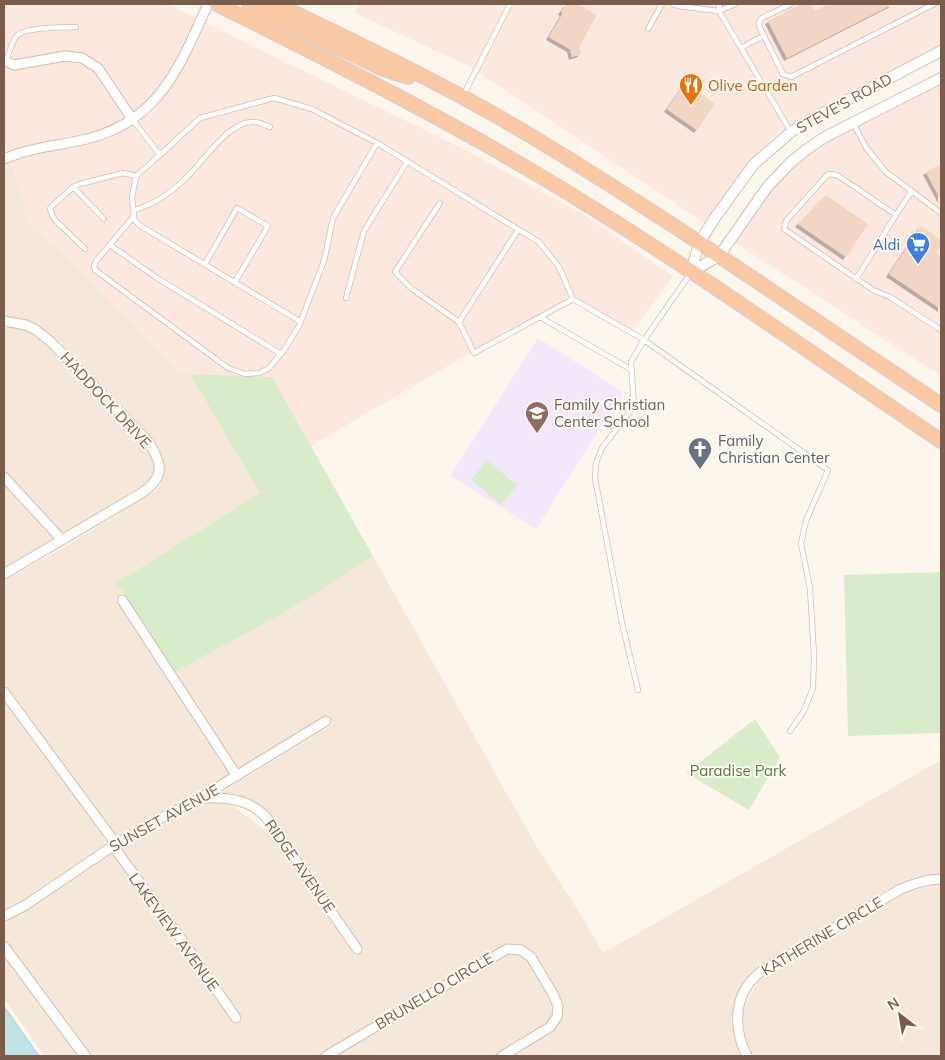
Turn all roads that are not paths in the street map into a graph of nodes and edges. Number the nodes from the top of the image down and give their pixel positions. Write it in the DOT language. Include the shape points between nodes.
graph roads {
  1 [pos="208,4"];
  2 [pos="217,4"];
  3 [pos="249,4"];
  4 [pos="276,4"];
  5 [pos="510,4"];
  6 [pos="662,4"];
  7 [pos="673,4"];
  8 [pos="719,4"];
  9 [pos="735,4"];
  10 [pos="791,4"];
  11 [pos="934,4"];
  12 [pos="784,5"];
  13 [pos="692,6"];
  14 [pos="719,11"];
  15 [pos="76,27"];
  16 [pos="648,29"];
  17 [pos="763,36"];
  18 [pos="742,48"];
  19 [pos="941,51"];
  20 [pos="5,60"];
  21 [pos="941,78"];
  22 [pos="440,86"];
  23 [pos="463,98"];
  24 [pos="132,120"];
  25 [pos="853,123"];
  26 [pos="270,127"];
  27 [pos="792,132"];
  28 [pos="377,143"];
  29 [pos="160,155"];
  30 [pos="4,158"];
  31 [pos="407,162"];
  32 [pos="136,176"];
  33 [pos="73,187"];
  34 [pos="911,192"];
  35 [pos="440,203"];
  36 [pos="134,210"];
  37 [pos="941,213"];
  38 [pos="896,215"];
  39 [pos="132,218"];
  40 [pos="104,219"];
  41 [pos="518,230"];
  42 [pos="699,243"];
  43 [pos="110,245"];
  44 [pos="84,250"];
  45 [pos="719,256"];
  46 [pos="205,264"];
  47 [pos="691,272"];
  48 [pos="856,278"];
  49 [pos="235,282"];
  50 [pos="346,298"];
  51 [pos="574,299"];
  52 [pos="540,317"];
  53 [pos="4,321"];
  54 [pos="301,322"];
  55 [pos="459,322"];
  56 [pos="941,330"];
  57 [pos="644,340"];
  58 [pos="280,354"];
  59 [pos="632,370"];
  60 [pos="941,406"];
  61 [pos="941,441"];
  62 [pos="4,477"];
  63 [pos="62,540"];
  64 [pos="4,574"];
  65 [pos="122,600"];
  66 [pos="638,690"];
  67 [pos="4,692"];
  68 [pos="326,721"];
  69 [pos="790,731"];
  70 [pos="237,776"];
  71 [pos="200,798"];
  72 [pos="114,845"];
  73 [pos="941,879"];
  74 [pos="4,916"];
  75 [pos="4,947"];
  76 [pos="356,949"];
  77 [pos="236,1018"];
  78 [pos="85,1056"];
  79 [pos="326,1056"];
  80 [pos="502,1056"];
  81 [pos="747,1056"];
  1 -- 24 [label="street" via="169,83"];
  2 -- 47 [label="highway" via="472,136 590,206"];
  3 -- 22 [label="highway" via="383,69"];
  4 -- 22 [label="highway"];
  5 -- 23 [label="lane"];
  6 -- 16 [label="lane"];
  7 -- 13 [label="lane"];
  8 -- 14 [label="lane"];
  9 -- 14 [label="lane"];
  10 -- 12 [label="lane"];
  11 -- 17 [label="lane" via="791,77 783,74"];
  12 -- 17 [label="lane" via="759,22"];
  13 -- 14 [label="lane"];
  14 -- 18 [label="lane"];
  15 -- 20 [label="lane" via="20,33"];
  17 -- 18 [label="lane"];
  18 -- 27 [label="lane"];
  19 -- 27 [label="street, STEVE'S ROAD"];
  20 -- 24 [label="street" via="14,65 65,56 82,58 98,68"];
  21 -- 25 [label="street, STEVE'S ROAD"];
  22 -- 23 [label="highway"];
  23 -- 42 [label="highway" via="608,183"];
  24 -- 29 [label="lane"];
  24 -- 30 [label="street" via="100,135"];
  25 -- 34 [label="lane" via="867,149 886,172"];
  25 -- 45 [label="street, STEVE'S ROAD" via="816,143 783,170 762,194"];
  26 -- 36 [label="lane" via="254,121 238,126 167,194"];
  27 -- 42 [label="street, STEVE'S ROAD" via="754,164"];
  28 -- 29 [label="lane" via="312,110 274,98 200,118"];
  28 -- 31 [label="lane"];
  28 -- 54 [label="lane" via="333,218 324,261"];
  29 -- 32 [label="lane"];
  31 -- 41 [label="lane"];
  31 -- 50 [label="lane" via="364,231"];
  32 -- 33 [label="lane" via="122,173"];
  32 -- 36 [label="lane" via="132,197"];
  33 -- 40 [label="lane"];
  33 -- 44 [label="lane" via="50,209 54,219"];
  34 -- 37 [label="lane"];
  34 -- 38 [label="lane"];
  35 -- 55 [label="lane" via="395,272 412,289"];
  36 -- 39 [label="lane"];
  38 -- 48 [label="lane"];
  38 -- 48 [label="lane" via="837,175 828,174 786,221 784,229"];
  39 -- 43 [label="lane"];
  39 -- 46 [label="lane"];
  41 -- 51 [label="lane" via="539,242 558,267"];
  41 -- 55 [label="lane"];
  42 -- 45 [label="highway"];
  42 -- 47 [label="street, STEVE'S ROAD"];
  43 -- 58 [label="lane"];
  43 -- 58 [label="lane" via="96,261 95,270 228,368 245,374 259,373 269,368"];
  45 -- 47 [label="street, STEVE'S ROAD"];
  45 -- 60 [label="highway"];
  46 -- 49 [label="lane"];
  46 -- 49 [label="lane" via="237,208 268,226"];
  47 -- 57 [label="lane"];
  47 -- 61 [label="highway"];
  48 -- 56 [label="lane"];
  49 -- 54 [label="lane"];
  51 -- 52 [label="lane"];
  51 -- 57 [label="lane"];
  52 -- 55 [label="lane" via="474,353"];
  52 -- 59 [label="lane"];
  53 -- 63 [label="street, HADDOCK DRIVE" via="26,325 51,342 147,440 158,462 158,475 152,487"];
  54 -- 58 [label="lane"];
  57 -- 59 [label="lane" via="631,362"];
  57 -- 69 [label="lane" via="828,470 806,521 801,543 810,589 813,688 804,711"];
  59 -- 66 [label="lane" via="634,406 602,448 595,478"];
  62 -- 63 [label="street"];
  63 -- 64 [label="street, HADDOCK DRIVE"];
  65 -- 70 [label="street"];
  67 -- 72 [label="street, LAKEVIEW AVENUE"];
  68 -- 70 [label="street, SUNSET AVENUE"];
  70 -- 71 [label="street, SUNSET AVENUE"];
  71 -- 72 [label="street, SUNSET AVENUE"];
  71 -- 76 [label="street, RIDGE AVENUE" via="228,798 249,805 264,815"];
  72 -- 74 [label="street, SUNSET AVENUE"];
  72 -- 77 [label="street, LAKEVIEW AVENUE"];
  73 -- 81 [label="street, KATHERINE CIRCLE" via="899,890 754,978 741,1000 738,1013 739,1036"];
  75 -- 78 [label="street"];
  79 -- 80 [label="street, BRUNELLO CIRCLE" via="506,949 521,950 531,958 553,994 558,1006 557,1018 550,1027"];
}
